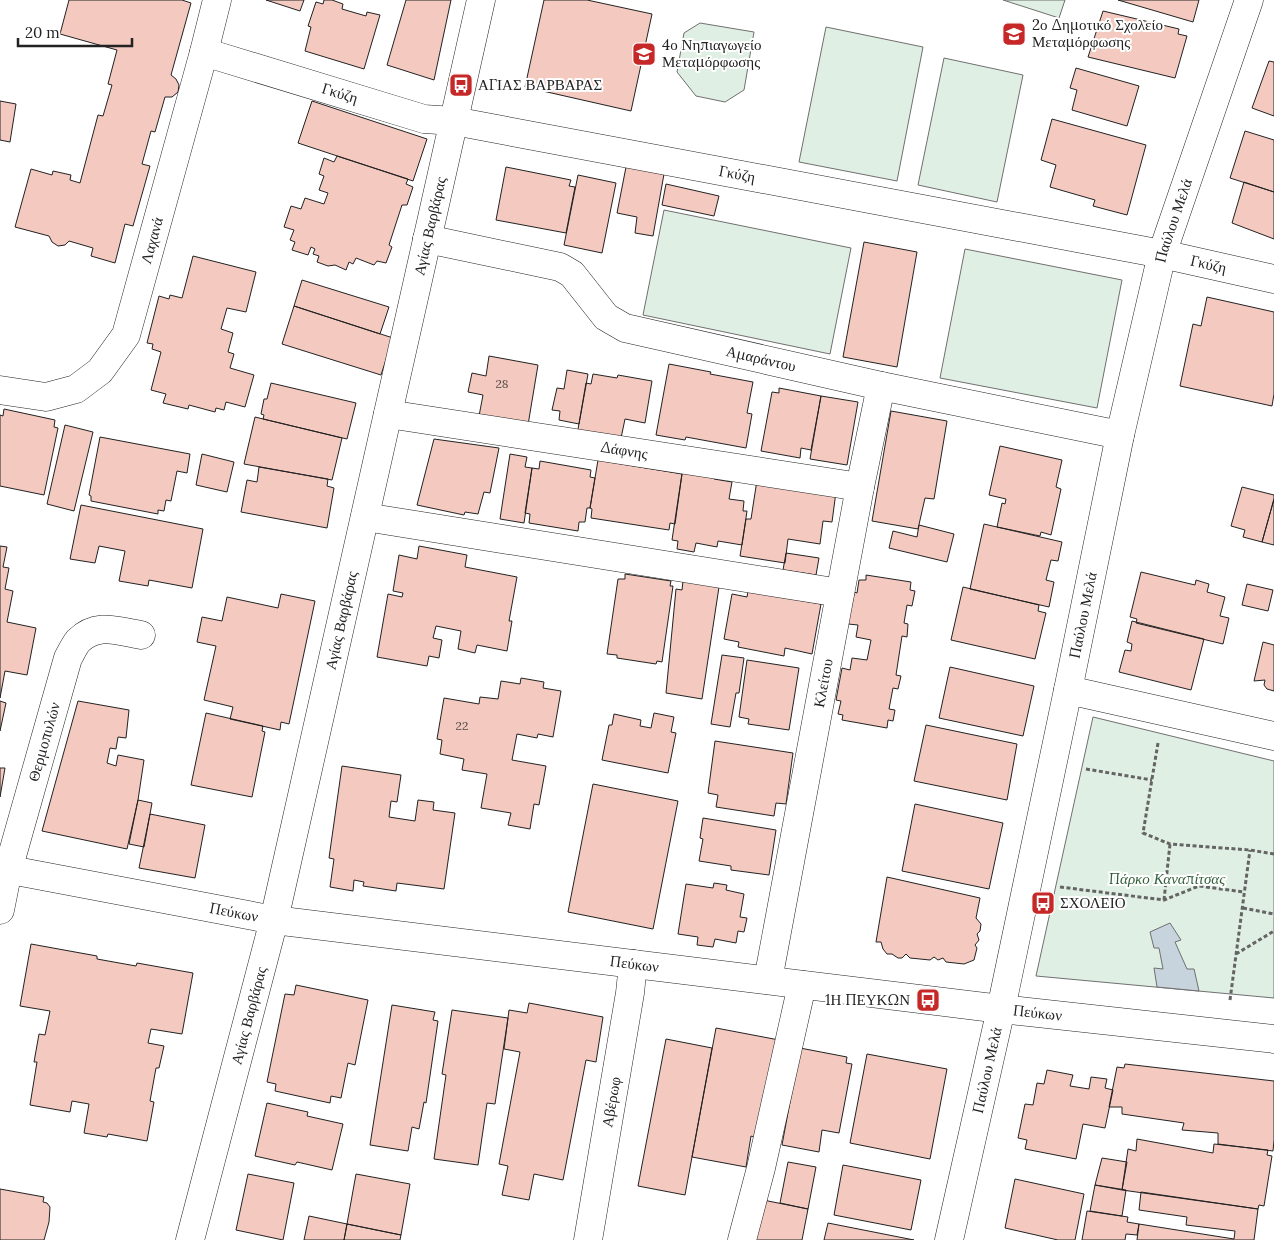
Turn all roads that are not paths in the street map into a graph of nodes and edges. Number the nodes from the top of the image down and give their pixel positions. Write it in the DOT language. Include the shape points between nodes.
graph roads {
  1 [pos="217,0"];
  2 [pos="481,0"];
  3 [pos="1249,0"];
  4 [pos="204,52"];
  5 [pos="454,121"];
  6 [pos="427,239"];
  7 [pos="1162,254"];
  8 [pos="1274,279"];
  9 [pos="881,386"];
  10 [pos="0,390"];
  11 [pos="388,414"];
  12 [pos="1120,434"];
  13 [pos="860,487"];
  14 [pos="364,517"];
  15 [pos="840,593"];
  16 [pos="141,635"];
  17 [pos="1068,690"];
  18 [pos="1274,736"];
  19 [pos="4,869"];
  20 [pos="0,910"];
  21 [pos="274,920"];
  22 [pos="632,964"];
  23 [pos="768,980"];
  24 [pos="802,984"];
  25 [pos="1001,1009"];
  26 [pos="1274,1039"];
  27 [pos="190,1240"];
  28 [pos="588,1240"];
  29 [pos="742,1240"];
  30 [pos="949,1240"];
  1 -- 4 [label="street, Λαχανά"];
  2 -- 5 [label="street, Αγίας Βαρβάρας"];
  3 -- 7 [label="street, Παύλου Μελά"];
  4 -- 5 [label="street, Γκύζη" via="424,119"];
  4 -- 10 [label="street, Λαχανά" via="126,335 100,371 76,389 46,397"];
  5 -- 6 [label="street, Αγίας Βαρβάρας"];
  5 -- 7 [label="street, Γκύζη"];
  6 -- 9 [label="street, Αμαράντου" via="560,267 572,274 606,317 625,328"];
  6 -- 11 [label="street, Αγίας Βαρβάρας"];
  7 -- 8 [label="street, Γκύζη"];
  7 -- 12 [label="street, Παύλου Μελά"];
  9 -- 12 [label="street, Αμαράντου"];
  9 -- 13 [label="street, Κλείτου"];
  11 -- 13 [label="street, Δάφνης"];
  11 -- 14 [label="street, Αγίας Βαρβάρας"];
  12 -- 17 [label="street, Παύλου Μελά"];
  13 -- 15 [label="street, Κλείτου"];
  14 -- 15 [label="street"];
  14 -- 21 [label="street, Αγίας Βαρβάρας"];
  15 -- 23 [label="street, Κλείτου"];
  16 -- 19 [label="street, Θερμοπυλών" via="94,630 78,642 68,658"];
  17 -- 18 [label="street"];
  17 -- 25 [label="street, Παύλου Μελά"];
  19 -- 20 [label="street, Θερμοπυλών"];
  19 -- 21 [label="street, Πεύκων"];
  21 -- 22 [label="street, Πεύκων"];
  21 -- 27 [label="street, Αγίας Βαρβάρας"];
  22 -- 23 [label="street, Πεύκων"];
  22 -- 28 [label="street, Αβέρωφ" via="630,993"];
  23 -- 24 [label="street, Πεύκων"];
  24 -- 25 [label="street, Πεύκων"];
  24 -- 29 [label="street"];
  25 -- 26 [label="street, Πεύκων"];
  25 -- 30 [label="street, Παύλου Μελά"];
}
